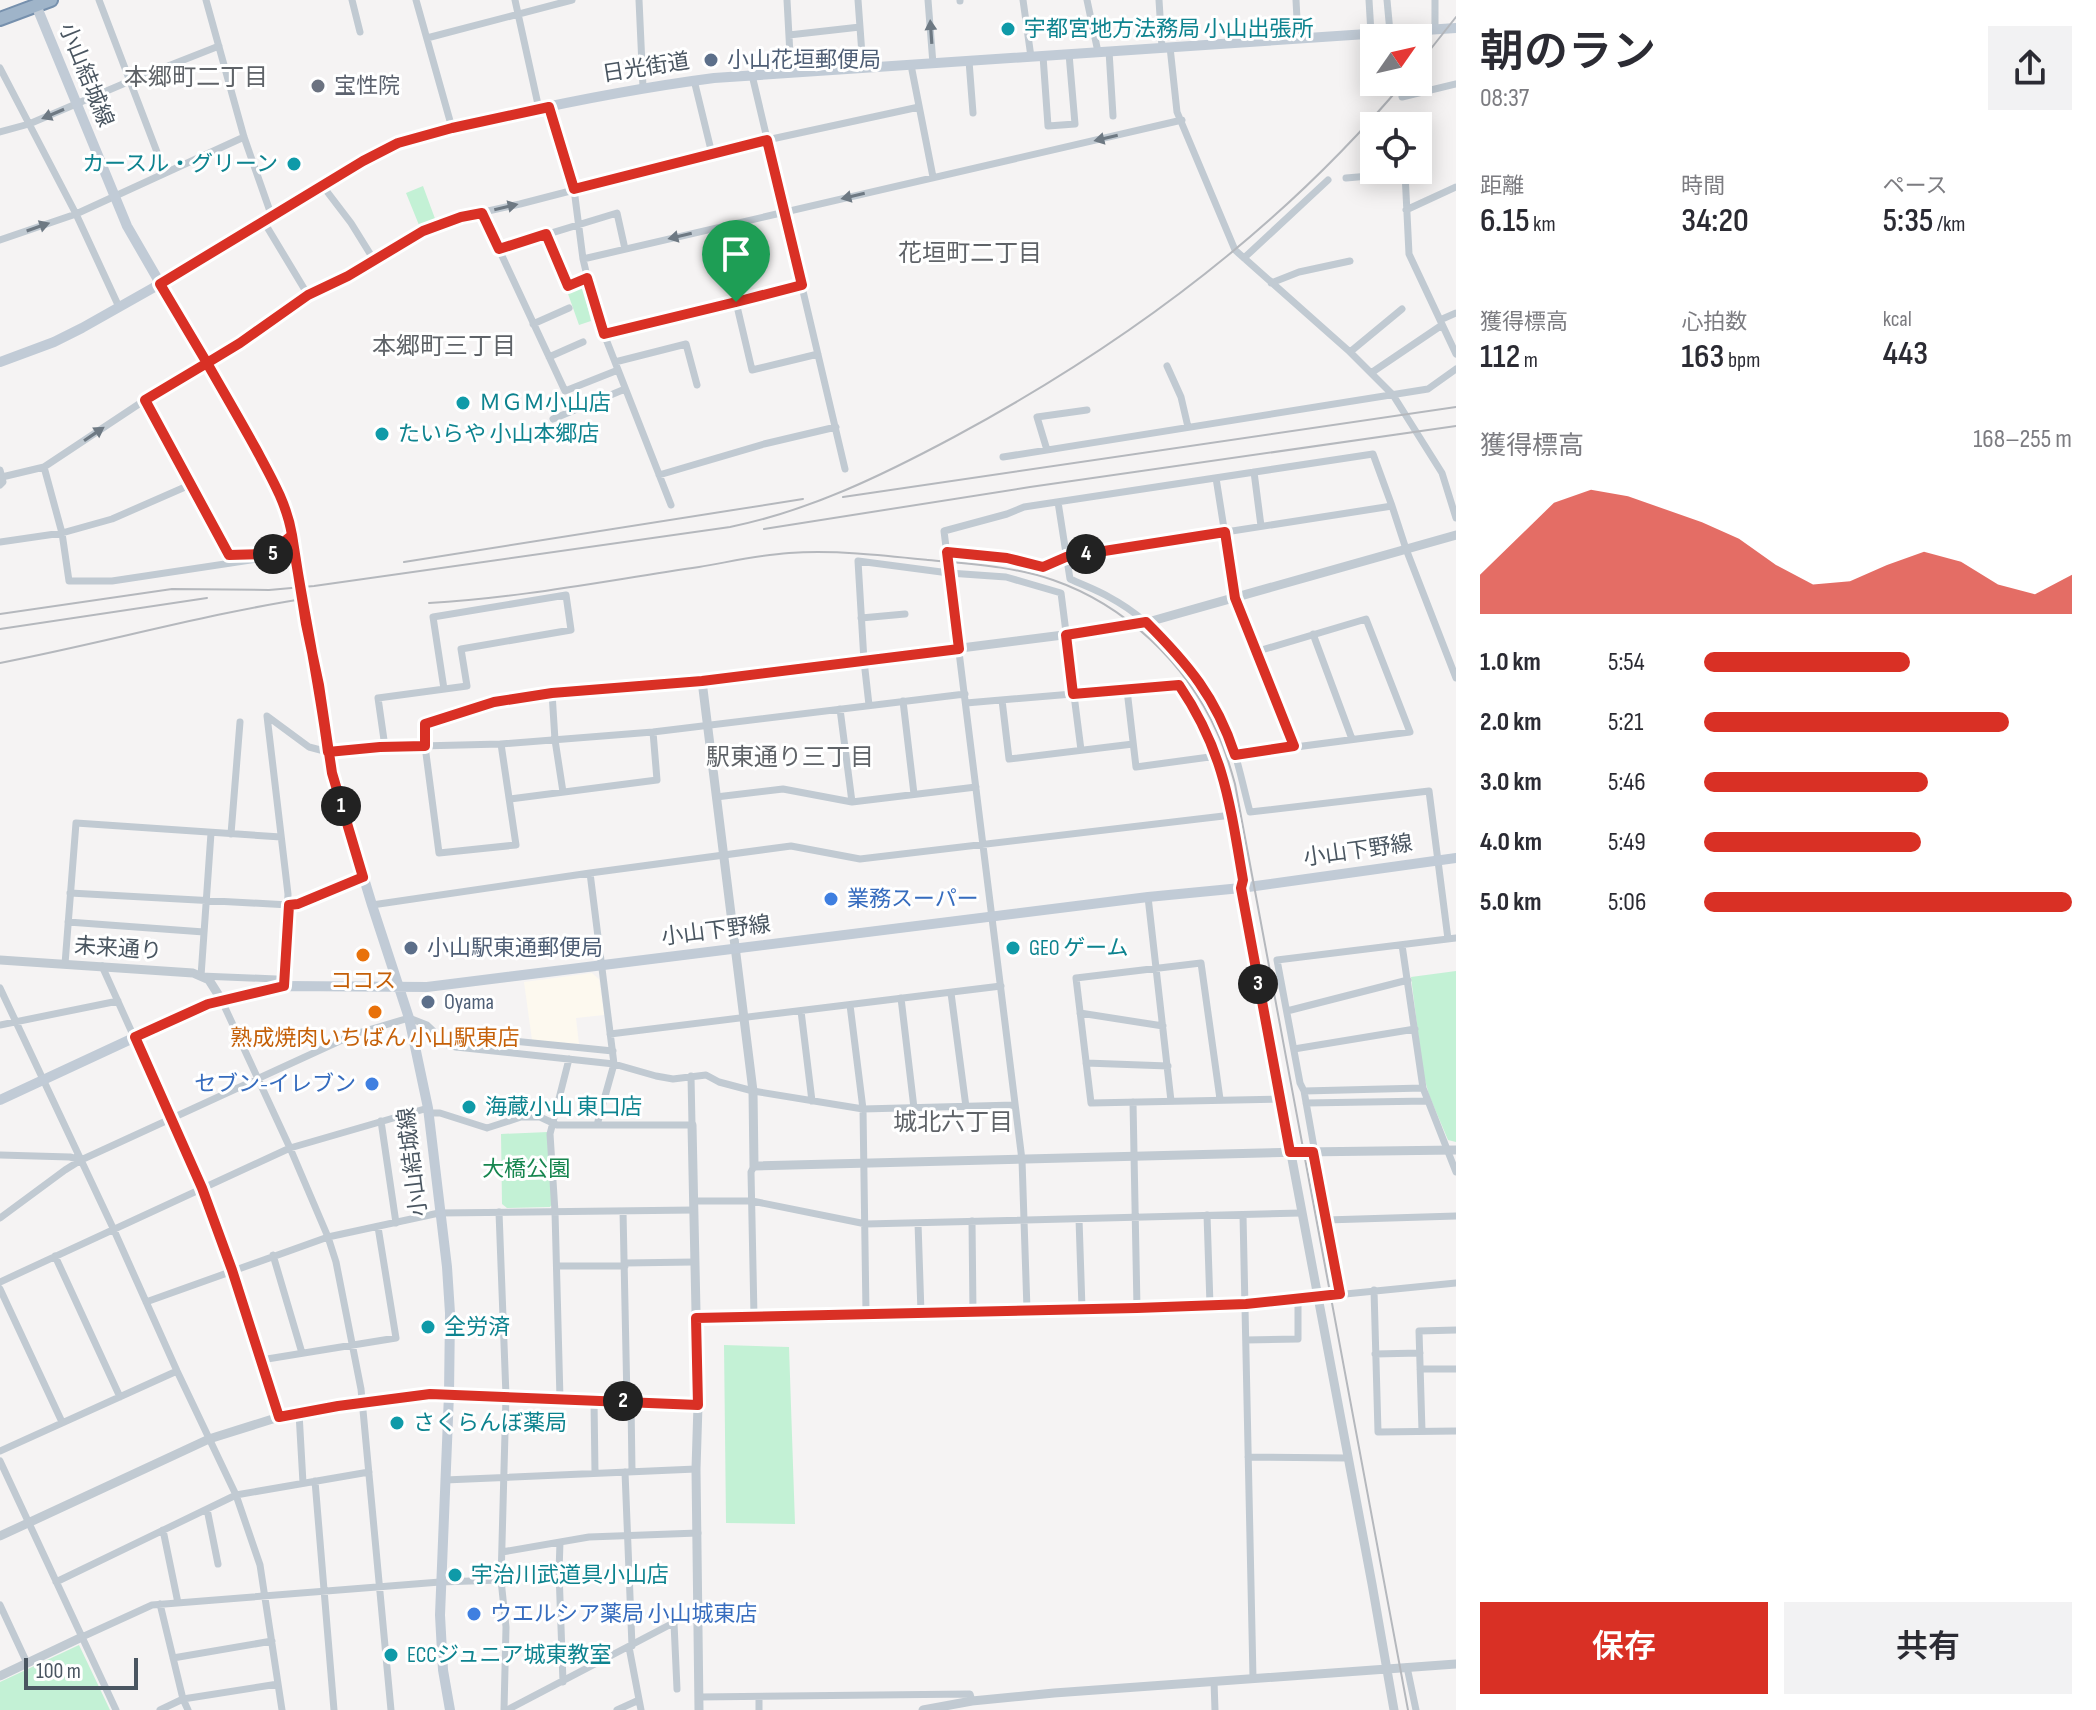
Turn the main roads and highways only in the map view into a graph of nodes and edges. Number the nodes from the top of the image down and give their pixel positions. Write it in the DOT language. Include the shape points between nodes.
graph roads {
  1 [pos="51,0"];
  2 [pos="36,5"];
  3 [pos="0,19"];
  4 [pos="1456,28"];
  5 [pos="160,284"];
  6 [pos="0,362"];
  7 [pos="1456,858"];
  8 [pos="399,987"];
  9 [pos="0,1100"];
  10 [pos="450,1710"];
  1 -- 2 [label="highway"];
  2 -- 3 [label="highway"];
  2 -- 5 [label="main road, 小山結城線" via="114,197"];
  4 -- 5 [label="main road, 日光街道" via="752,75 643,87 398,143"];
  5 -- 6 [label="main road, 日光街道" via="54,342"];
  5 -- 8 [label="main road, 小山結城線, bridge" via="284,504 338,796"];
  7 -- 8 [label="main road, 小山下野線"];
  8 -- 9 [label="main road, 小山下野線" via="284,986 221,999"];
  8 -- 10 [label="main road, 小山結城線" via="429,1110 447,1267 449,1394 440,1582"];
}
